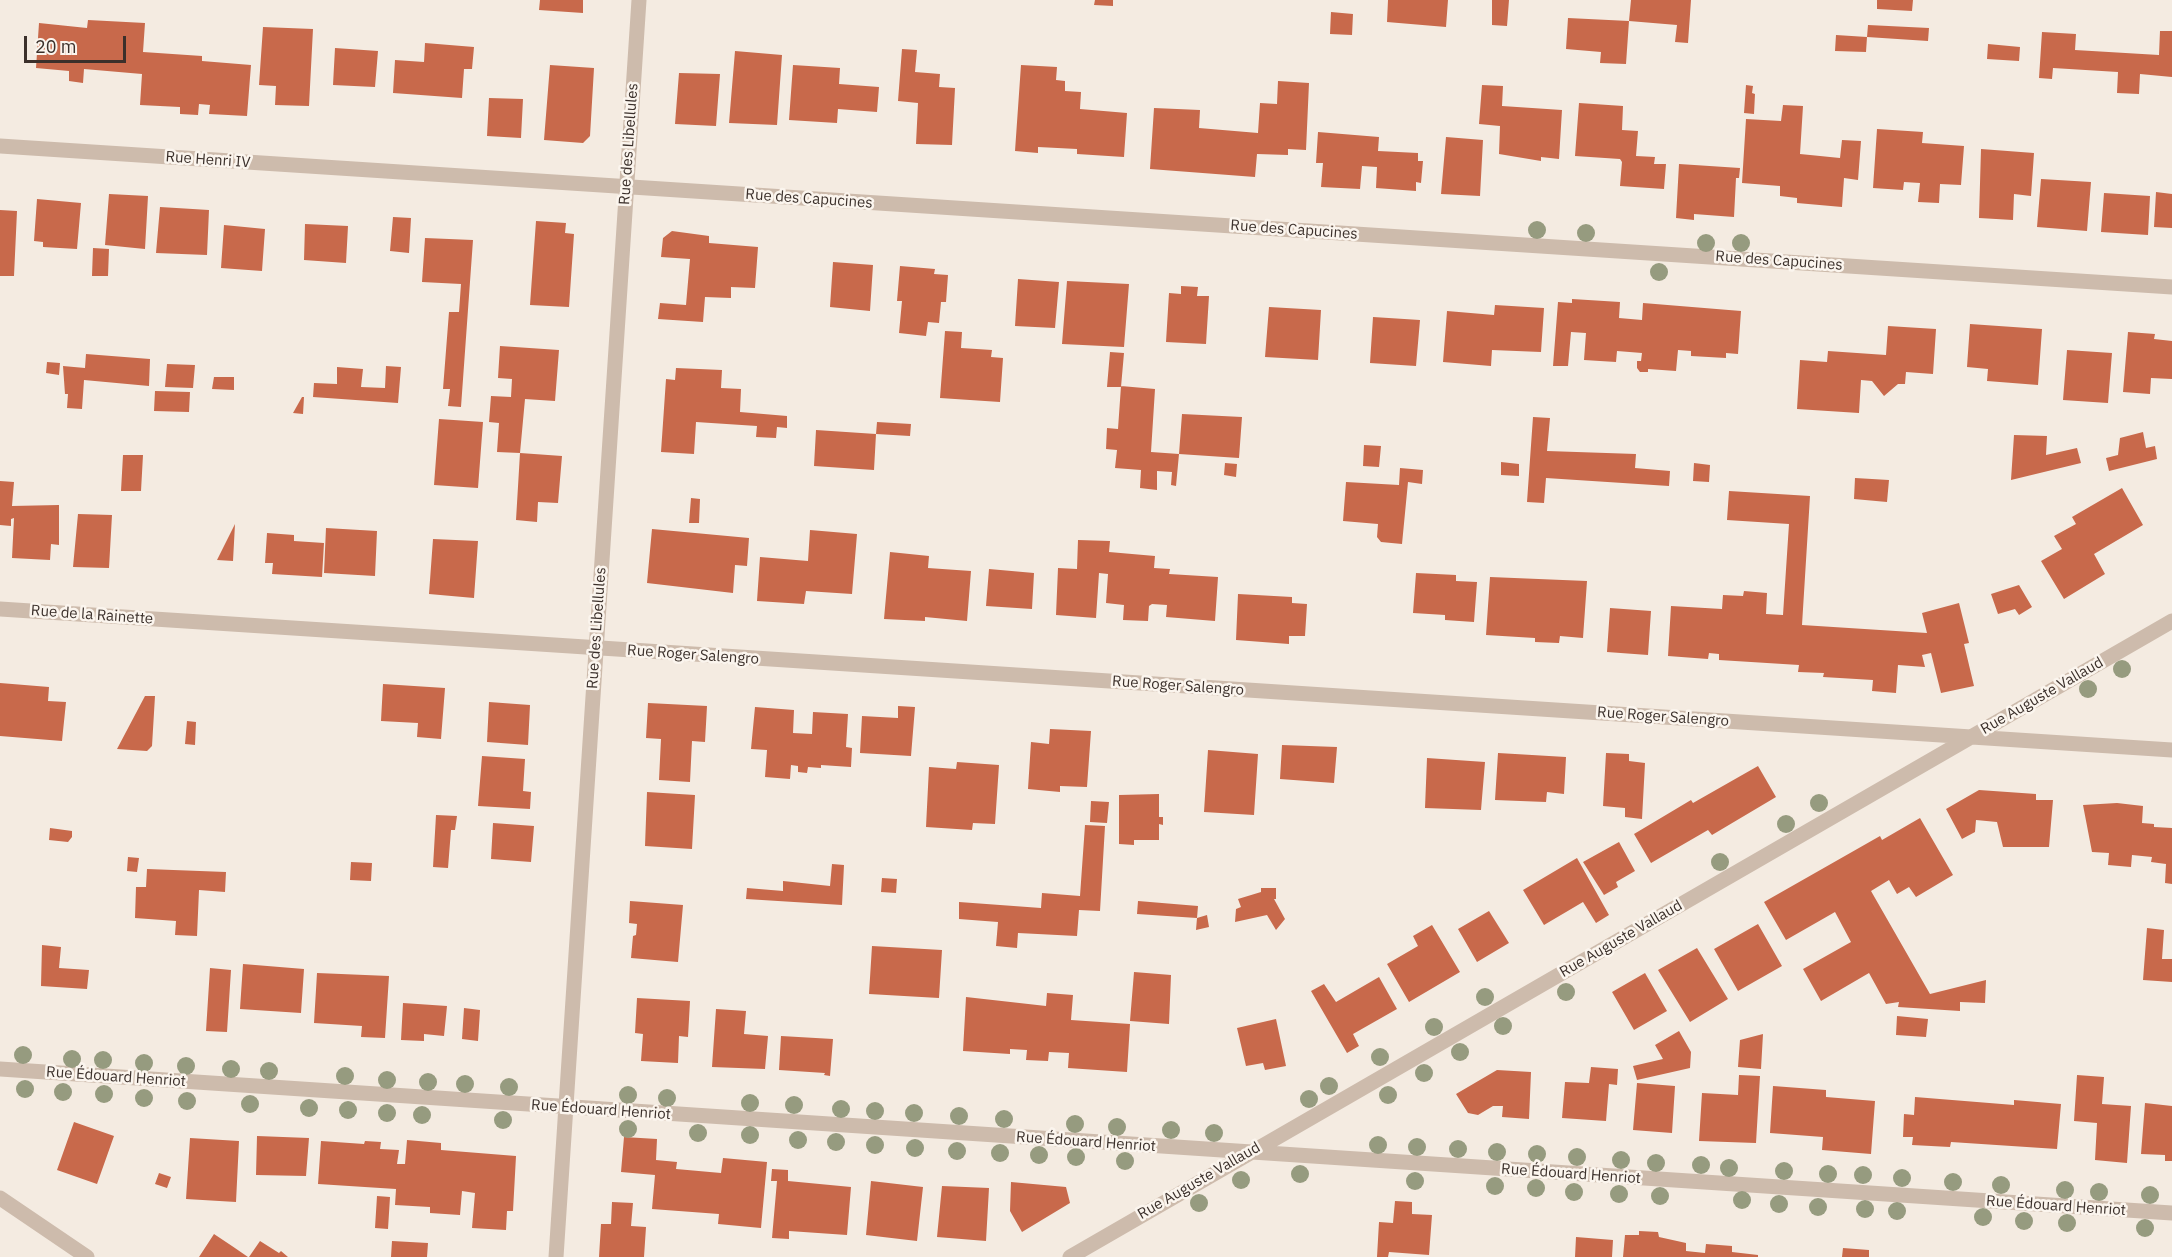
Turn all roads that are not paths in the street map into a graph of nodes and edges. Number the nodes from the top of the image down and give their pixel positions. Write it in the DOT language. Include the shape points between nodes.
graph roads {
  1 [pos="639,0"];
  2 [pos="0,146"];
  3 [pos="415,174"];
  4 [pos="626,187"];
  5 [pos="2172,287"];
  6 [pos="0,609"];
  7 [pos="183,621"];
  8 [pos="2172,621"];
  9 [pos="596,649"];
  10 [pos="1972,737"];
  11 [pos="2172,750"];
  12 [pos="0,1069"];
  13 [pos="565,1108"];
  14 [pos="1248,1153"];
  15 [pos="0,1198"];
  16 [pos="2172,1213"];
  17 [pos="87,1257"];
  18 [pos="556,1257"];
  19 [pos="1070,1257"];
  1 -- 4 [label="street, Rue des Libellules"];
  2 -- 3 [label="street, Rue Henri IV"];
  3 -- 4 [label="street, Rue des Capucines"];
  4 -- 5 [label="street, Rue des Capucines"];
  4 -- 9 [label="street, Rue des Libellules"];
  6 -- 7 [label="street, Rue de la Rainette"];
  7 -- 9 [label="street, Rue Roger Salengro"];
  8 -- 10 [label="street, Rue Auguste Vallaud"];
  9 -- 10 [label="street, Rue Roger Salengro"];
  9 -- 13 [label="street, Rue des Libellules"];
  10 -- 11 [label="street, Rue Roger Salengro"];
  10 -- 14 [label="street, Rue Auguste Vallaud"];
  12 -- 13 [label="street, Rue Édouard Henriot"];
  13 -- 14 [label="street, Rue Édouard Henriot"];
  13 -- 18 [label="street, Rue des Libellules"];
  14 -- 16 [label="street, Rue Édouard Henriot"];
  14 -- 19 [label="street, Rue Auguste Vallaud"];
  15 -- 17 [label="street"];
}
